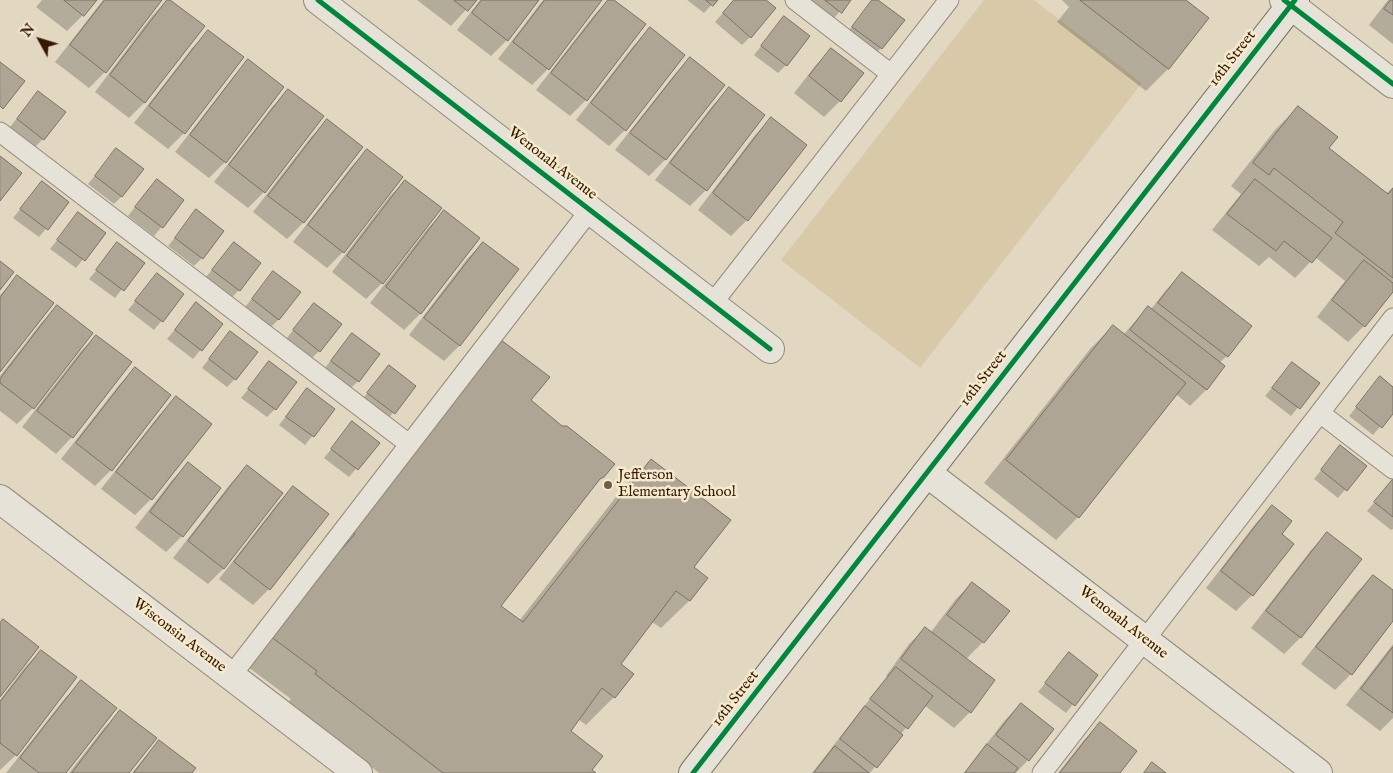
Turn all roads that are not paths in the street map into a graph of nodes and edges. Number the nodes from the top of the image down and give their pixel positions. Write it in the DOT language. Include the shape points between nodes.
graph roads {
  1 [pos="318,0"];
  2 [pos="795,0"];
  3 [pos="949,0"];
  4 [pos="1290,2"];
  5 [pos="892,74"];
  6 [pos="1393,84"];
  7 [pos="0,132"];
  8 [pos="590,210"];
  9 [pos="712,304"];
  10 [pos="1393,318"];
  11 [pos="770,348"];
  12 [pos="1320,413"];
  13 [pos="409,444"];
  14 [pos="1393,469"];
  15 [pos="927,473"];
  16 [pos="0,498"];
  17 [pos="1145,640"];
  18 [pos="231,676"];
  19 [pos="349,770"];
  20 [pos="694,773"];
  21 [pos="1042,773"];
  22 [pos="1318,773"];
  1 -- 8 [label="street, Wenonah Avenue"];
  2 -- 5 [label="lane"];
  3 -- 5 [label="lane"];
  4 -- 6 [label="street"];
  4 -- 15 [label="street, 16th Street"];
  5 -- 9 [label="lane"];
  7 -- 13 [label="lane"];
  8 -- 9 [label="street, Wenonah Avenue"];
  8 -- 13 [label="lane"];
  9 -- 11 [label="street, Wenonah Avenue"];
  10 -- 12 [label="lane"];
  12 -- 14 [label="lane"];
  12 -- 17 [label="lane"];
  13 -- 18 [label="lane"];
  15 -- 17 [label="street, Wenonah Avenue"];
  15 -- 20 [label="street, 16th Street"];
  16 -- 18 [label="street, Wisconsin Avenue"];
  17 -- 21 [label="lane"];
  17 -- 22 [label="street, Wenonah Avenue"];
  18 -- 19 [label="street, Wisconsin Avenue"];
}
